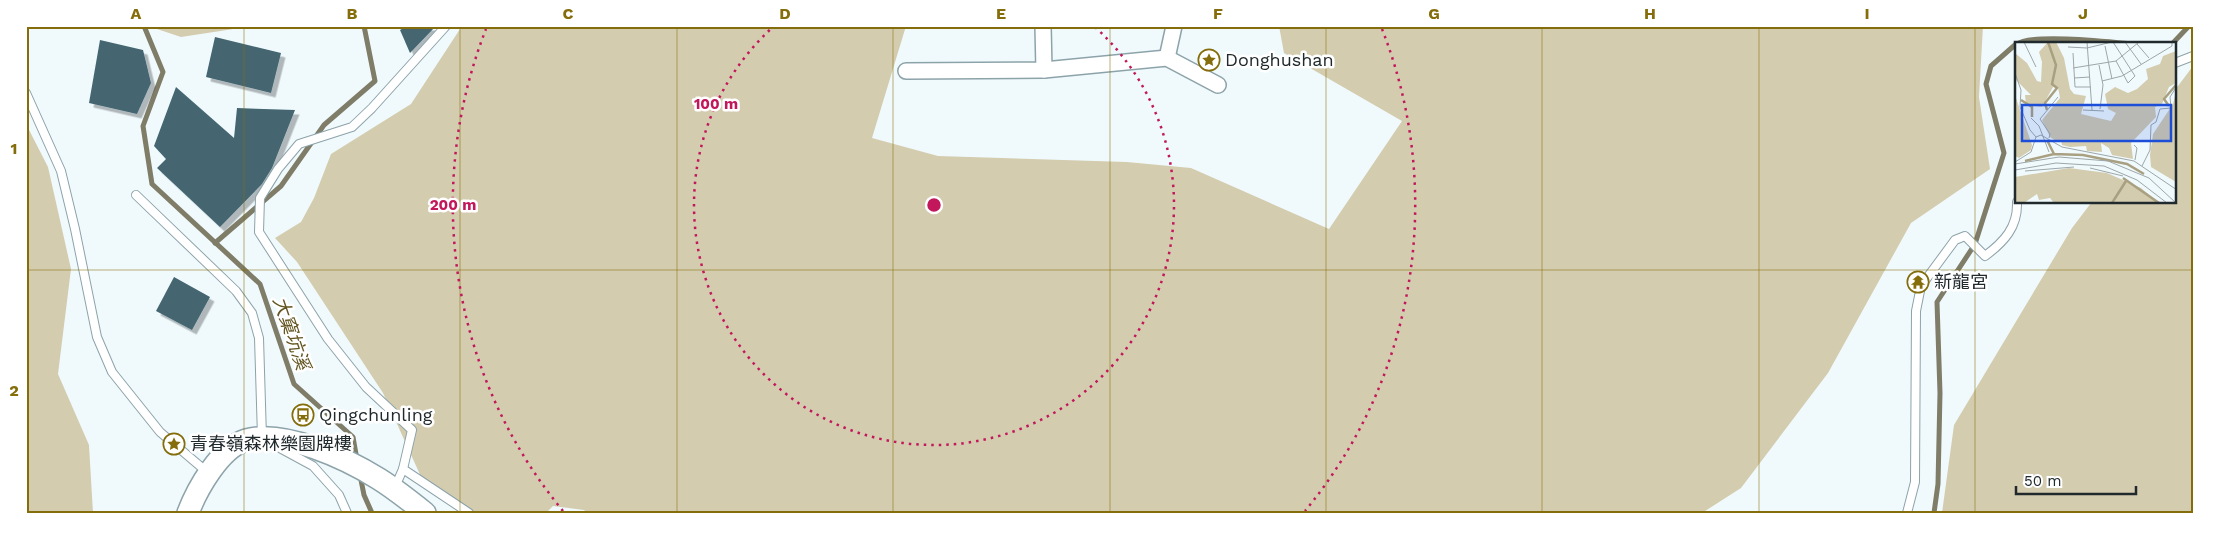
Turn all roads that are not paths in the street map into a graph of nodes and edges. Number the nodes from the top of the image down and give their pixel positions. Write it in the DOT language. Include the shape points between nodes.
graph roads {
  1 [pos="446,26"];
  2 [pos="1043,26"];
  3 [pos="1174,26"];
  4 [pos="2193,56"];
  5 [pos="1167,58"];
  6 [pos="2176,63"];
  7 [pos="1044,70"];
  8 [pos="906,72"];
  9 [pos="1218,85"];
  10 [pos="26,93"];
  11 [pos="136,195"];
  12 [pos="2017,204"];
  13 [pos="262,438"];
  14 [pos="403,469"];
  15 [pos="209,474"];
  16 [pos="386,483"];
  17 [pos="188,513"];
  18 [pos="347,513"];
  19 [pos="425,513"];
  20 [pos="469,513"];
  21 [pos="1907,513"];
  1 -- 14 [label="lane" via="352,127 299,144 260,198 259,232 328,339 366,387 412,430"];
  2 -- 7 [label="street"];
  3 -- 5 [label="street"];
  4 -- 6 [label="lane"];
  5 -- 7 [label="street"];
  5 -- 9 [label="street"];
  7 -- 8 [label="street"];
  10 -- 15 [label="lane" via="60,170 97,337 112,372 160,432"];
  11 -- 13 [label="lane" via="236,292 252,313 259,338"];
  12 -- 21 [label="lane" via="2018,217 2004,242 1985,256 1967,237 1955,240 1921,286 1916,311 1915,482"];
  13 -- 15 [label="street" via="245,441 227,452"];
  13 -- 16 [label="street" via="289,439"];
  13 -- 18 [label="lane" via="313,466 339,495"];
  14 -- 16 [label="lane"];
  14 -- 20 [label="lane"];
  15 -- 17 [label="street"];
  16 -- 19 [label="street"];
}
